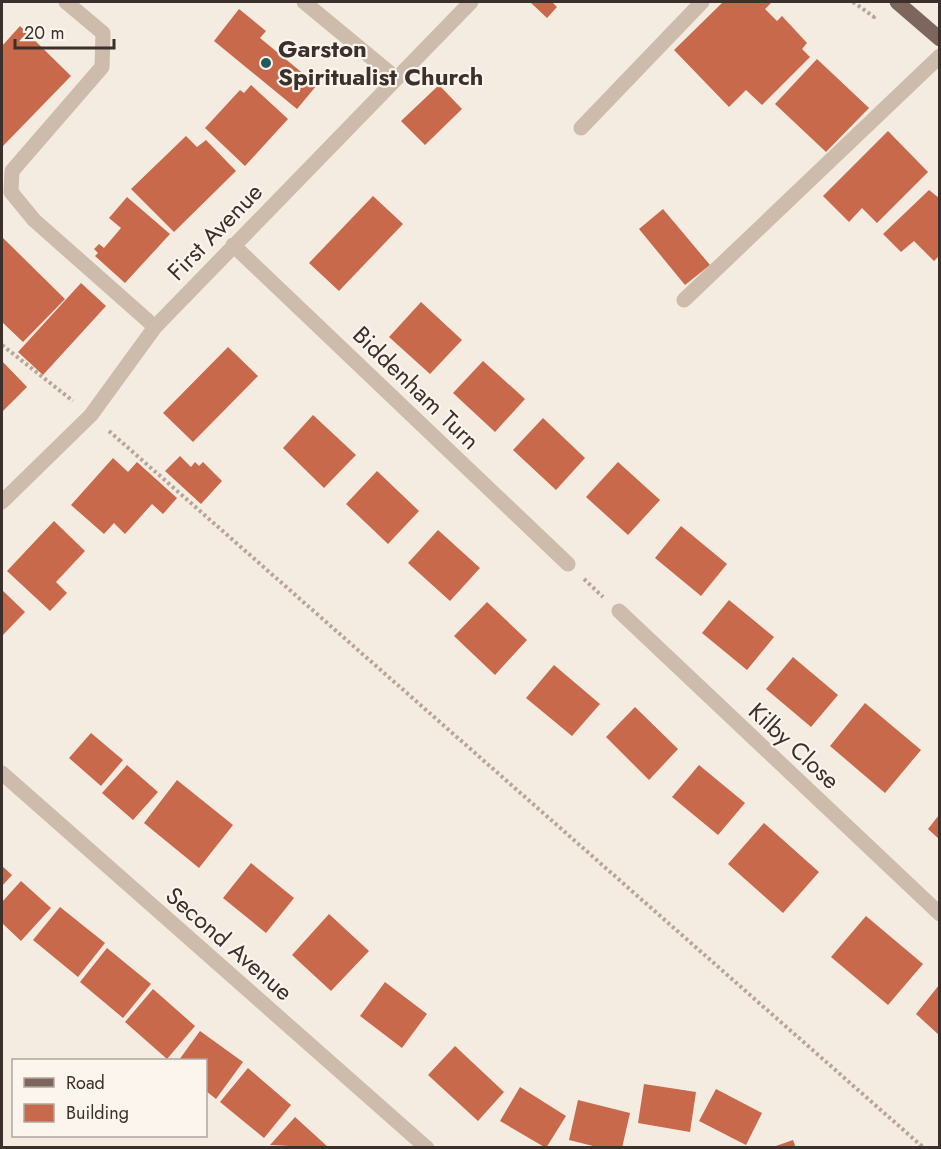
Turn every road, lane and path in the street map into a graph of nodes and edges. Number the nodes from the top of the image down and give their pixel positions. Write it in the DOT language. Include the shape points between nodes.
graph roads {
  1 [pos="66,2"];
  2 [pos="304,2"];
  3 [pos="471,2"];
  4 [pos="702,2"];
  5 [pos="853,2"];
  6 [pos="897,2"];
  7 [pos="874,17"];
  8 [pos="939,39"];
  9 [pos="939,56"];
  10 [pos="396,78"];
  11 [pos="581,128"];
  12 [pos="232,245"];
  13 [pos="684,300"];
  14 [pos="155,327"];
  15 [pos="2,345"];
  16 [pos="91,415"];
  17 [pos="2,501"];
  18 [pos="568,564"];
  19 [pos="619,611"];
  20 [pos="2,773"];
  21 [pos="939,914"];
  22 [pos="427,1148"];
  23 [pos="924,1148"];
  1 -- 14 [label="street" via="103,33 102,67 12,171 11,192 34,220"];
  2 -- 10 [label="street"];
  3 -- 10 [label="street, First Avenue"];
  4 -- 11 [label="street"];
  5 -- 7 [label="path"];
  6 -- 8 [label="main road"];
  9 -- 13 [label="street"];
  10 -- 12 [label="street, First Avenue"];
  12 -- 14 [label="street, First Avenue"];
  12 -- 18 [label="street, Biddenham Turn"];
  14 -- 16 [label="street, First Avenue"];
  15 -- 16 [label="path"];
  16 -- 17 [label="street, First Avenue"];
  16 -- 23 [label="path"];
  18 -- 19 [label="path"];
  19 -- 21 [label="street, Kilby Close"];
  20 -- 22 [label="street, Second Avenue"];
}
